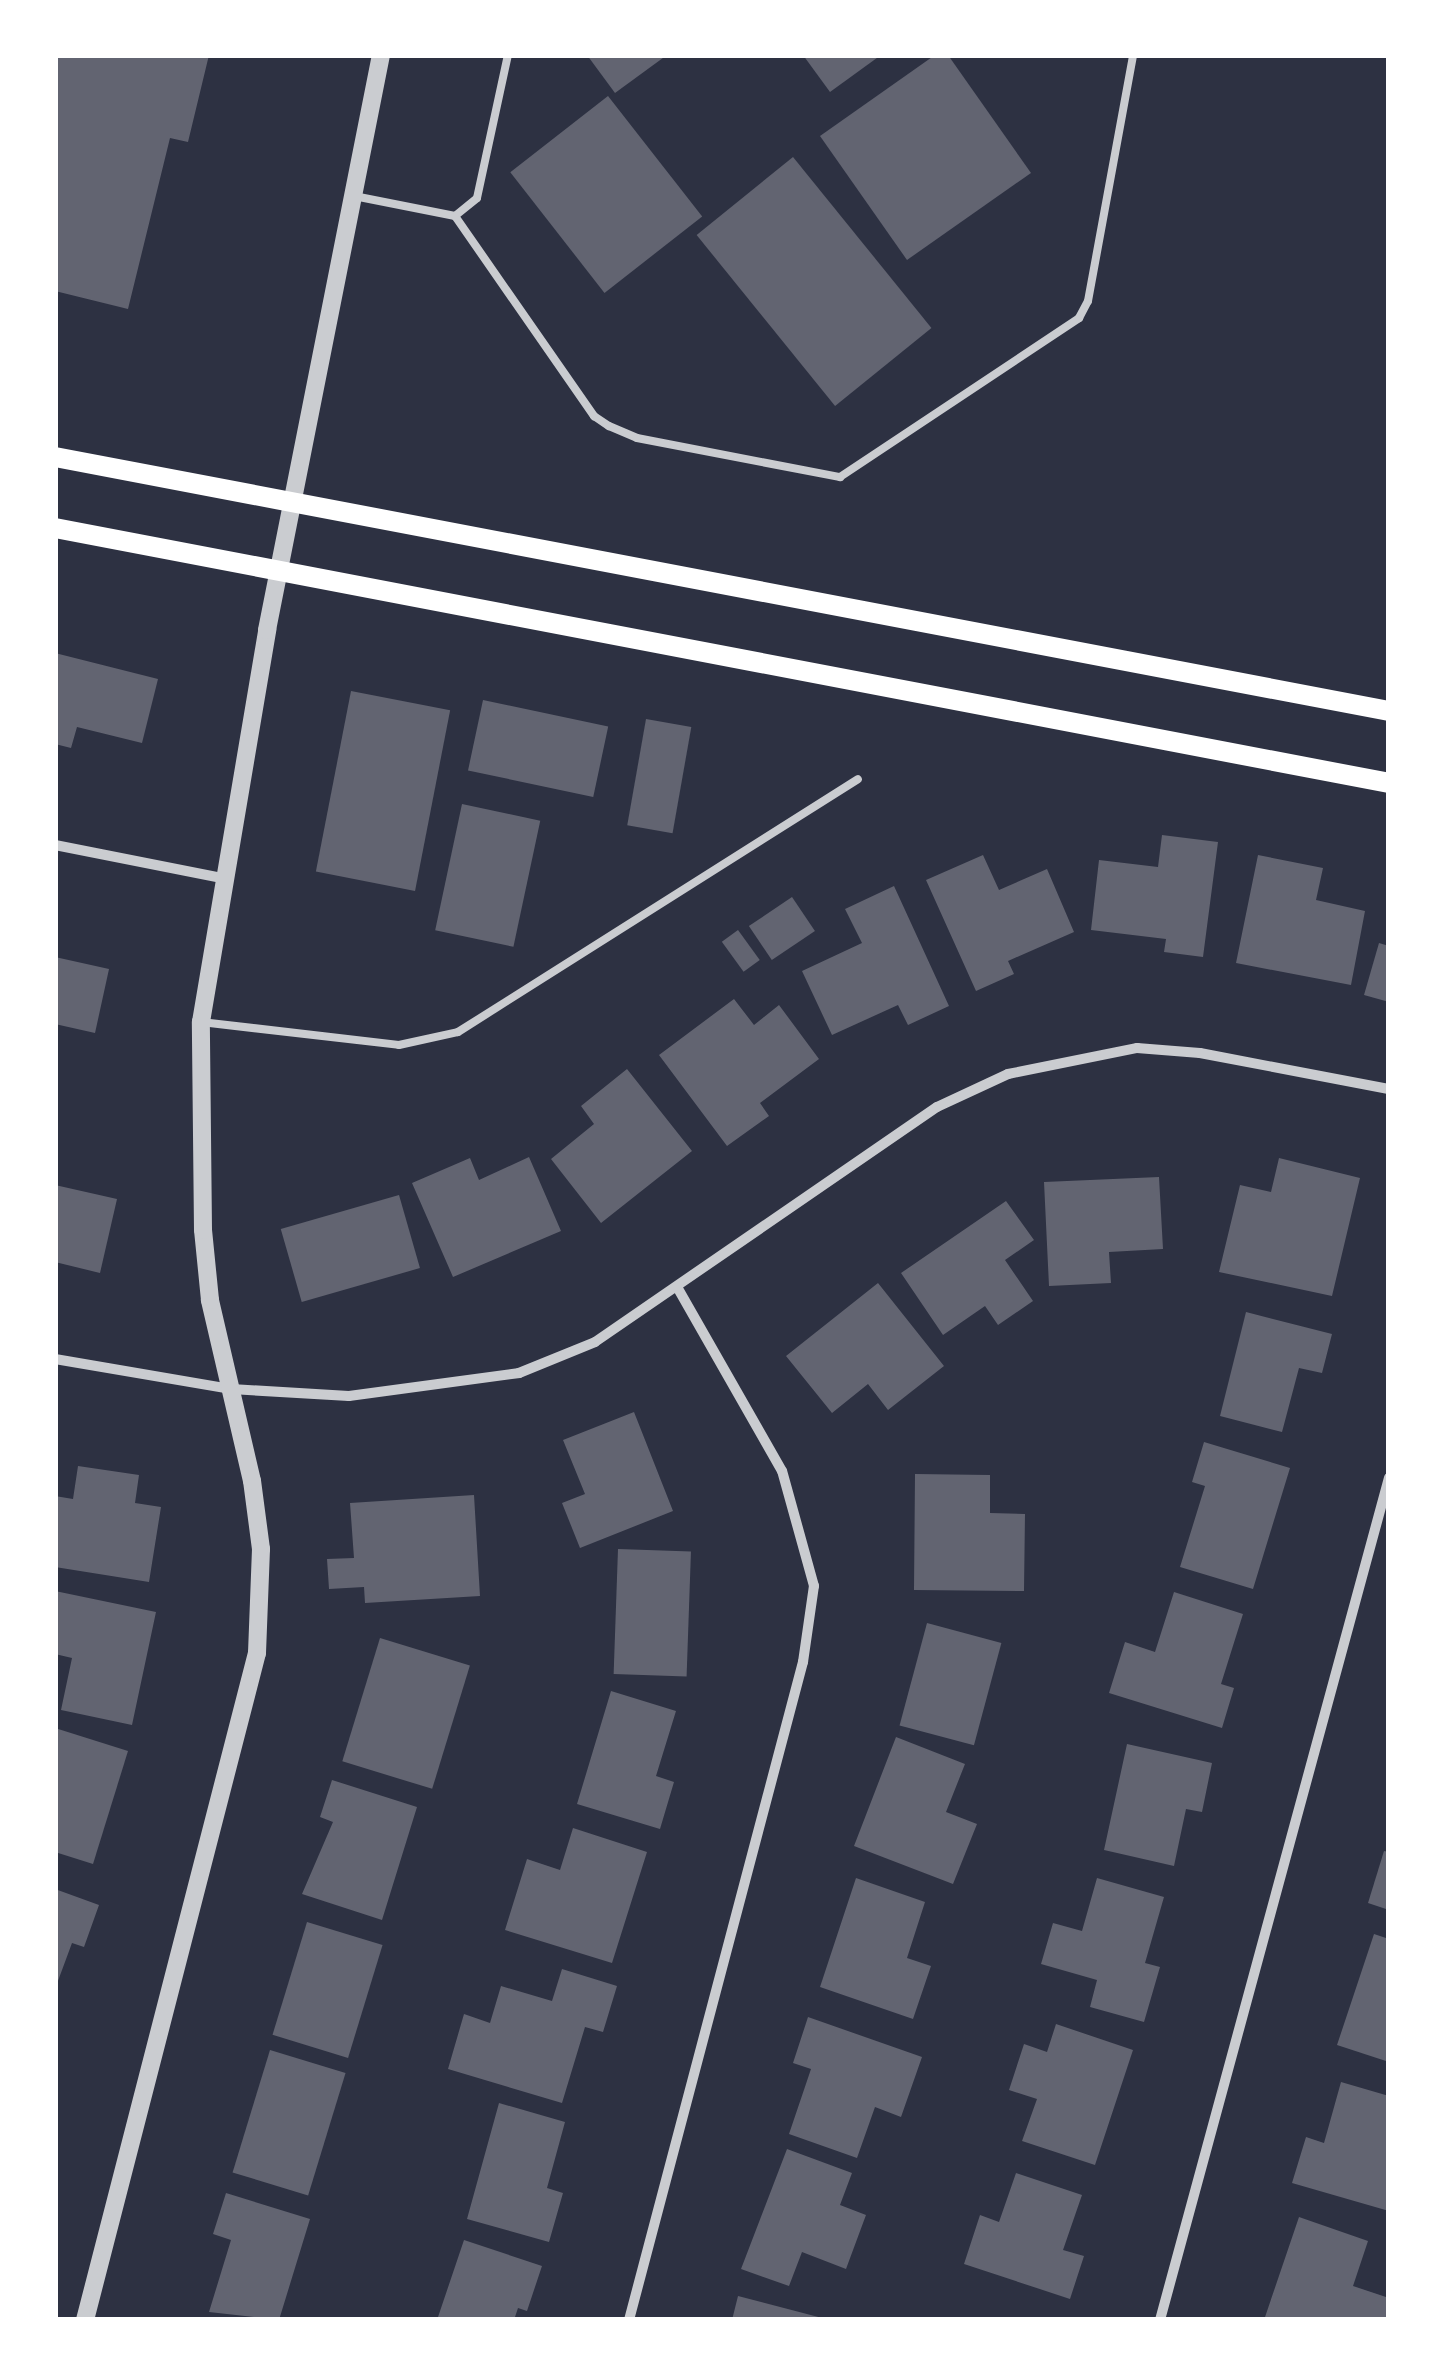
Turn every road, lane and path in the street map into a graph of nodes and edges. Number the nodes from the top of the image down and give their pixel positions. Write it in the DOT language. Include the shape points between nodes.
graph roads {
  1 [pos="381,55"];
  2 [pos="508,55"];
  3 [pos="1134,55"];
  4 [pos="354,196"];
  5 [pos="455,216"];
  6 [pos="55,457"];
  7 [pos="291,503"];
  8 [pos="55,528"];
  9 [pos="278,571"];
  10 [pos="1389,711"];
  11 [pos="858,779"];
  12 [pos="1389,784"];
  13 [pos="55,844"];
  14 [pos="222,878"];
  15 [pos="201,1022"];
  16 [pos="1389,1090"];
  17 [pos="678,1289"];
  18 [pos="55,1359"];
  19 [pos="231,1389"];
  20 [pos="1389,1478"];
  21 [pos="84,2320"];
  22 [pos="629,2320"];
  23 [pos="1160,2320"];
  1 -- 4 [label="street"];
  2 -- 5 [label="lane" via="478,198"];
  3 -- 5 [label="lane" via="1088,302 1079,318 840,477 637,438 594,416"];
  4 -- 5 [label="lane"];
  4 -- 7 [label="street"];
  6 -- 7 [label="main road"];
  7 -- 9 [label="street"];
  7 -- 10 [label="main road"];
  8 -- 9 [label="main road"];
  9 -- 12 [label="main road"];
  9 -- 14 [label="street"];
  11 -- 15 [label="lane" via="458,1032 400,1045"];
  13 -- 14 [label="street"];
  14 -- 15 [label="street"];
  15 -- 19 [label="street" via="203,1230"];
  16 -- 17 [label="street" via="1200,1053 1137,1048 1058,1060 938,1106"];
  17 -- 19 [label="street" via="595,1342 519,1373 350,1396"];
  17 -- 22 [label="street" via="782,1471 814,1586 803,1662"];
  18 -- 19 [label="street"];
  19 -- 21 [label="street" via="261,1549 257,1653"];
  20 -- 23 [label="street"];
}
